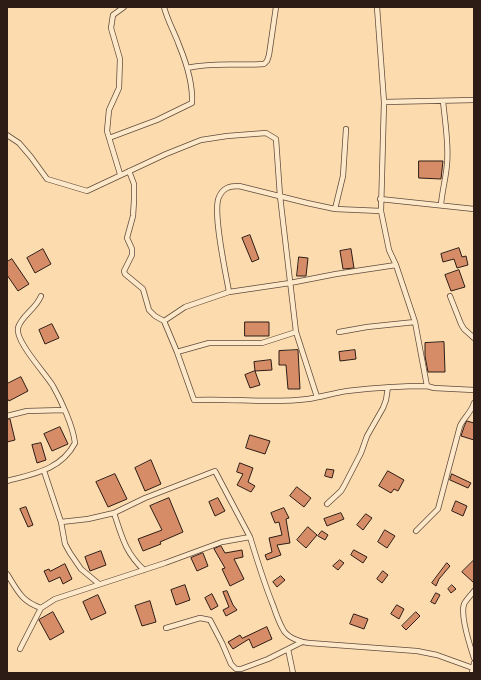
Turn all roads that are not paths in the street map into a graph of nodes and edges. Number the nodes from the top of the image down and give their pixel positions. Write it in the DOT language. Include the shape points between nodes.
graph roads {
  1 [pos="124,7"];
  2 [pos="164,7"];
  3 [pos="276,7"];
  4 [pos="376,7"];
  5 [pos="187,68"];
  6 [pos="474,100"];
  7 [pos="443,101"];
  8 [pos="384,102"];
  9 [pos="346,129"];
  10 [pos="7,135"];
  11 [pos="109,138"];
  12 [pos="129,171"];
  13 [pos="120,174"];
  14 [pos="280,196"];
  15 [pos="380,199"];
  16 [pos="441,205"];
  17 [pos="335,209"];
  18 [pos="474,209"];
  19 [pos="381,211"];
  20 [pos="396,265"];
  21 [pos="290,283"];
  22 [pos="229,292"];
  23 [pos="40,296"];
  24 [pos="450,296"];
  25 [pos="164,321"];
  26 [pos="415,322"];
  27 [pos="296,332"];
  28 [pos="339,332"];
  29 [pos="474,338"];
  30 [pos="177,352"];
  31 [pos="427,386"];
  32 [pos="388,387"];
  33 [pos="474,390"];
  34 [pos="317,397"];
  35 [pos="474,403"];
  36 [pos="64,410"];
  37 [pos="7,416"];
  38 [pos="44,471"];
  39 [pos="7,481"];
  40 [pos="327,504"];
  41 [pos="114,513"];
  42 [pos="61,522"];
  43 [pos="416,531"];
  44 [pos="250,537"];
  45 [pos="144,570"];
  46 [pos="7,574"];
  47 [pos="99,584"];
  48 [pos="474,592"];
  49 [pos="42,608"];
  50 [pos="166,628"];
  51 [pos="302,642"];
  52 [pos="20,649"];
  53 [pos="288,649"];
  54 [pos="474,658"];
  55 [pos="473,668"];
  56 [pos="292,673"];
  1 -- 11 [label="street" via="113,15 111,28 120,59 119,88 110,110 107,131"];
  2 -- 5 [label="street"];
  3 -- 5 [label="street" via="268,61 264,64 203,64"];
  4 -- 8 [label="street"];
  5 -- 11 [label="street" via="192,103"];
  6 -- 7 [label="street"];
  7 -- 8 [label="street"];
  7 -- 16 [label="street" via="447,163"];
  8 -- 15 [label="street"];
  9 -- 17 [label="street" via="343,176"];
  10 -- 13 [label="street" via="19,143 51,181 87,191"];
  11 -- 13 [label="street"];
  12 -- 13 [label="street"];
  12 -- 14 [label="street" via="201,140 266,133 276,139"];
  12 -- 25 [label="street" via="134,184 133,216 127,238 132,256 124,271 143,289 149,310"];
  14 -- 17 [label="street"];
  14 -- 21 [label="street"];
  14 -- 22 [label="street" via="234,186 223,190 218,198 219,231"];
  15 -- 16 [label="street"];
  15 -- 19 [label="street"];
  16 -- 18 [label="street"];
  17 -- 19 [label="street"];
  19 -- 20 [label="street"];
  20 -- 21 [label="street"];
  20 -- 26 [label="street"];
  21 -- 22 [label="street"];
  21 -- 27 [label="street"];
  22 -- 25 [label="street" via="185,307"];
  23 -- 36 [label="street" via="20,323 18,333 22,345 46,375"];
  24 -- 29 [label="street" via="461,324"];
  25 -- 30 [label="street"];
  26 -- 28 [label="street" via="367,326"];
  26 -- 31 [label="street"];
  27 -- 30 [label="street" via="262,343 209,343"];
  27 -- 34 [label="street"];
  30 -- 34 [label="street" via="194,400 286,400"];
  31 -- 32 [label="street"];
  31 -- 33 [label="street"];
  32 -- 34 [label="street"];
  32 -- 40 [label="street" via="383,408 344,486"];
  35 -- 43 [label="street" via="471,412 460,426 438,510"];
  36 -- 37 [label="street" via="27,411"];
  36 -- 38 [label="street" via="74,436 74,443 62,459"];
  38 -- 39 [label="street"];
  38 -- 42 [label="street"];
  41 -- 42 [label="street"];
  41 -- 44 [label="street" via="215,471"];
  41 -- 45 [label="street" via="127,548"];
  42 -- 47 [label="street" via="65,544 75,561"];
  44 -- 45 [label="street" via="222,542"];
  44 -- 51 [label="street" via="277,617 288,635"];
  45 -- 47 [label="street"];
  46 -- 49 [label="street" via="21,596"];
  47 -- 49 [label="street" via="55,599"];
  48 -- 54 [label="street" via="463,606 465,626"];
  49 -- 52 [label="street"];
  50 -- 53 [label="street" via="200,618 210,620 231,664 236,669 268,659"];
  51 -- 53 [label="street"];
  51 -- 55 [label="street" via="417,651"];
  53 -- 56 [label="street"];
}
